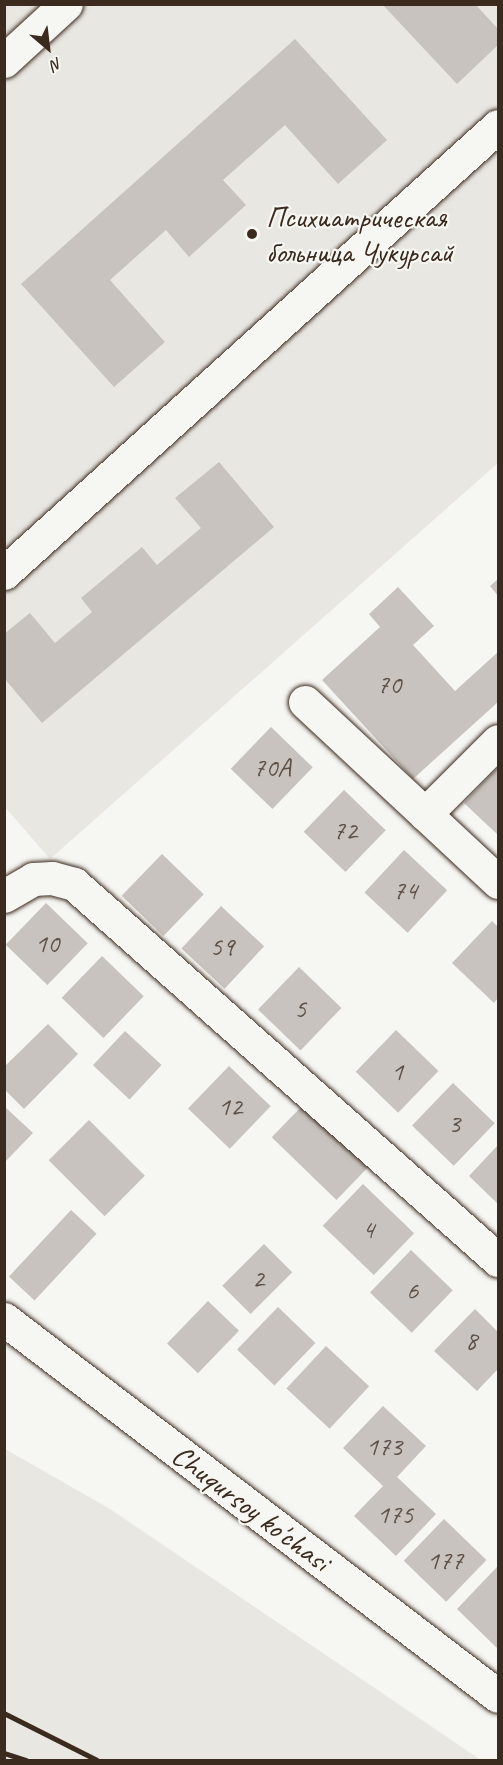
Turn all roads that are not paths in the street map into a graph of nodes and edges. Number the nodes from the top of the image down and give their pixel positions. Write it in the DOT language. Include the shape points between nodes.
graph roads {
  1 [pos="66,4"];
  2 [pos="4,61"];
  3 [pos="498,126"];
  4 [pos="4,573"];
  5 [pos="305,702"];
  6 [pos="498,741"];
  7 [pos="424,814"];
  8 [pos="498,882"];
  9 [pos="4,896"];
  10 [pos="498,1260"];
  11 [pos="4,1319"];
  12 [pos="498,1696"];
  1 -- 2 [label="street"];
  3 -- 4 [label="street"];
  5 -- 7 [label="street"];
  6 -- 7 [label="street"];
  7 -- 8 [label="street"];
  9 -- 10 [label="street" via="33,879 52,878 74,884"];
  11 -- 12 [label="street, Chuqursoy ko'chasi"];
}
